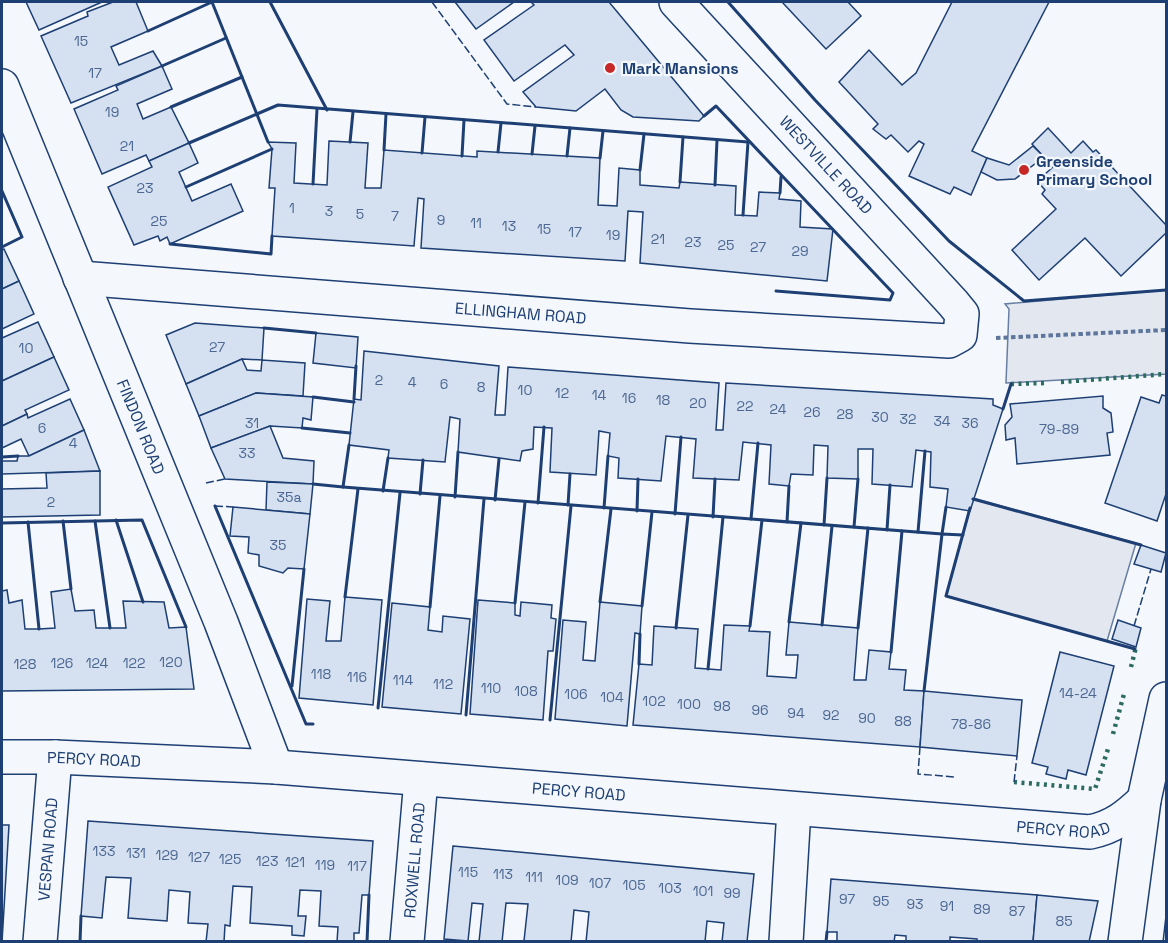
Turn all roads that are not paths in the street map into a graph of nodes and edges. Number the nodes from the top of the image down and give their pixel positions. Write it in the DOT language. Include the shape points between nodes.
graph roads {
  1 [pos="675,2"];
  2 [pos="2,86"];
  3 [pos="80,278"];
  4 [pos="960,335"];
  5 [pos="1167,699"];
  6 [pos="2,757"];
  7 [pos="55,757"];
  8 [pos="276,767"];
  9 [pos="421,779"];
  10 [pos="1144,800"];
  11 [pos="794,809"];
  12 [pos="40,942"];
  13 [pos="407,942"];
  14 [pos="786,942"];
  15 [pos="1125,942"];
  1 -- 4 [label="street, WESTVILLE ROAD" via="953,303 962,315"];
  2 -- 3 [label="street, FINDON ROAD"];
  3 -- 4 [label="street, ELLINGHAM ROAD" via="690,326 949,341"];
  3 -- 8 [label="street, FINDON ROAD"];
  5 -- 10 [label="street"];
  6 -- 7 [label="street, PERCY ROAD"];
  7 -- 8 [label="street, PERCY ROAD"];
  7 -- 12 [label="street, VESPAN ROAD"];
  8 -- 9 [label="street, PERCY ROAD"];
  9 -- 11 [label="street, PERCY ROAD"];
  9 -- 13 [label="street, ROXWELL ROAD"];
  10 -- 11 [label="street, PERCY ROAD" via="1108,828 1090,832"];
  10 -- 15 [label="street"];
  11 -- 14 [label="street"];
}
